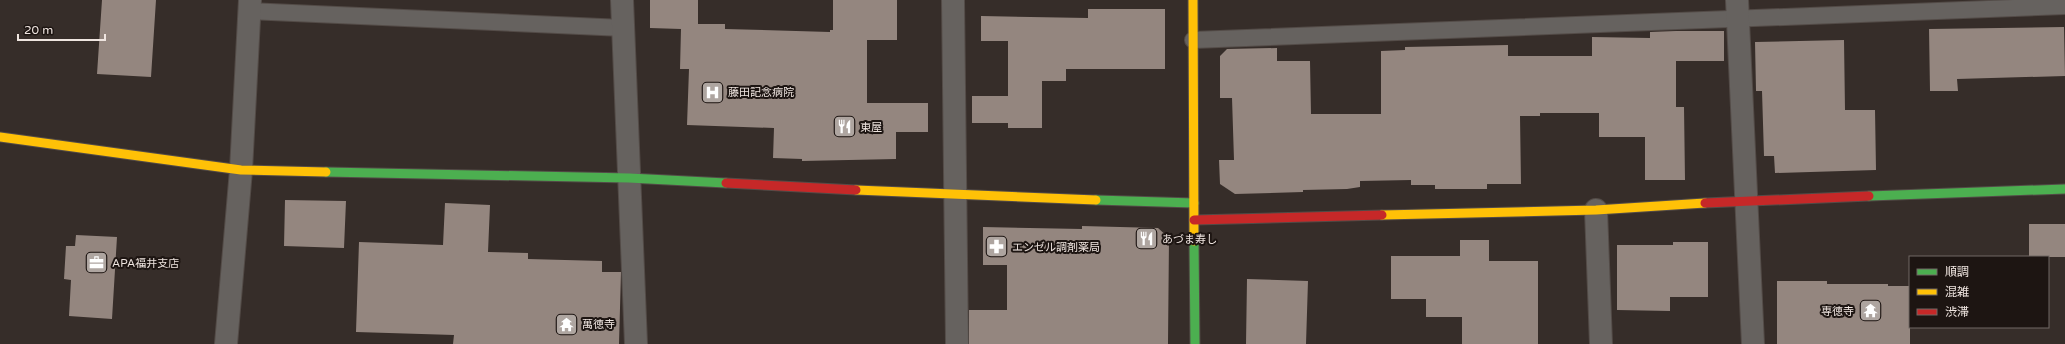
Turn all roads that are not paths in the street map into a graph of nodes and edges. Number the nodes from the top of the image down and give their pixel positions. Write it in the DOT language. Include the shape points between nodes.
graph roads {
  1 [pos="622,0"];
  2 [pos="953,0"];
  3 [pos="1193,0"];
  4 [pos="250,5"];
  5 [pos="2065,6"];
  6 [pos="1738,9"];
  7 [pos="623,28"];
  8 [pos="1193,40"];
  9 [pos="0,137"];
  10 [pos="241,170"];
  11 [pos="629,178"];
  12 [pos="2065,189"];
  13 [pos="956,195"];
  14 [pos="1748,200"];
  15 [pos="1194,203"];
  16 [pos="1596,210"];
  17 [pos="1194,220"];
  18 [pos="226,344"];
  19 [pos="636,344"];
  20 [pos="957,344"];
  21 [pos="1195,344"];
  22 [pos="1600,344"];
  23 [pos="1753,344"];
  1 -- 7 [label="street"];
  2 -- 13 [label="street"];
  3 -- 8 [label="street"];
  4 -- 7 [label="lane"];
  4 -- 10 [label="street"];
  5 -- 6 [label="lane"];
  6 -- 8 [label="lane"];
  6 -- 14 [label="street"];
  7 -- 11 [label="street"];
  8 -- 15 [label="street"];
  9 -- 10 [label="street"];
  10 -- 11 [label="street"];
  10 -- 18 [label="street"];
  11 -- 13 [label="street"];
  11 -- 19 [label="street"];
  12 -- 14 [label="street"];
  13 -- 15 [label="street"];
  13 -- 20 [label="street"];
  14 -- 16 [label="street"];
  14 -- 23 [label="street"];
  15 -- 17 [label="street"];
  16 -- 17 [label="street"];
  16 -- 22 [label="street"];
  17 -- 21 [label="street"];
}
